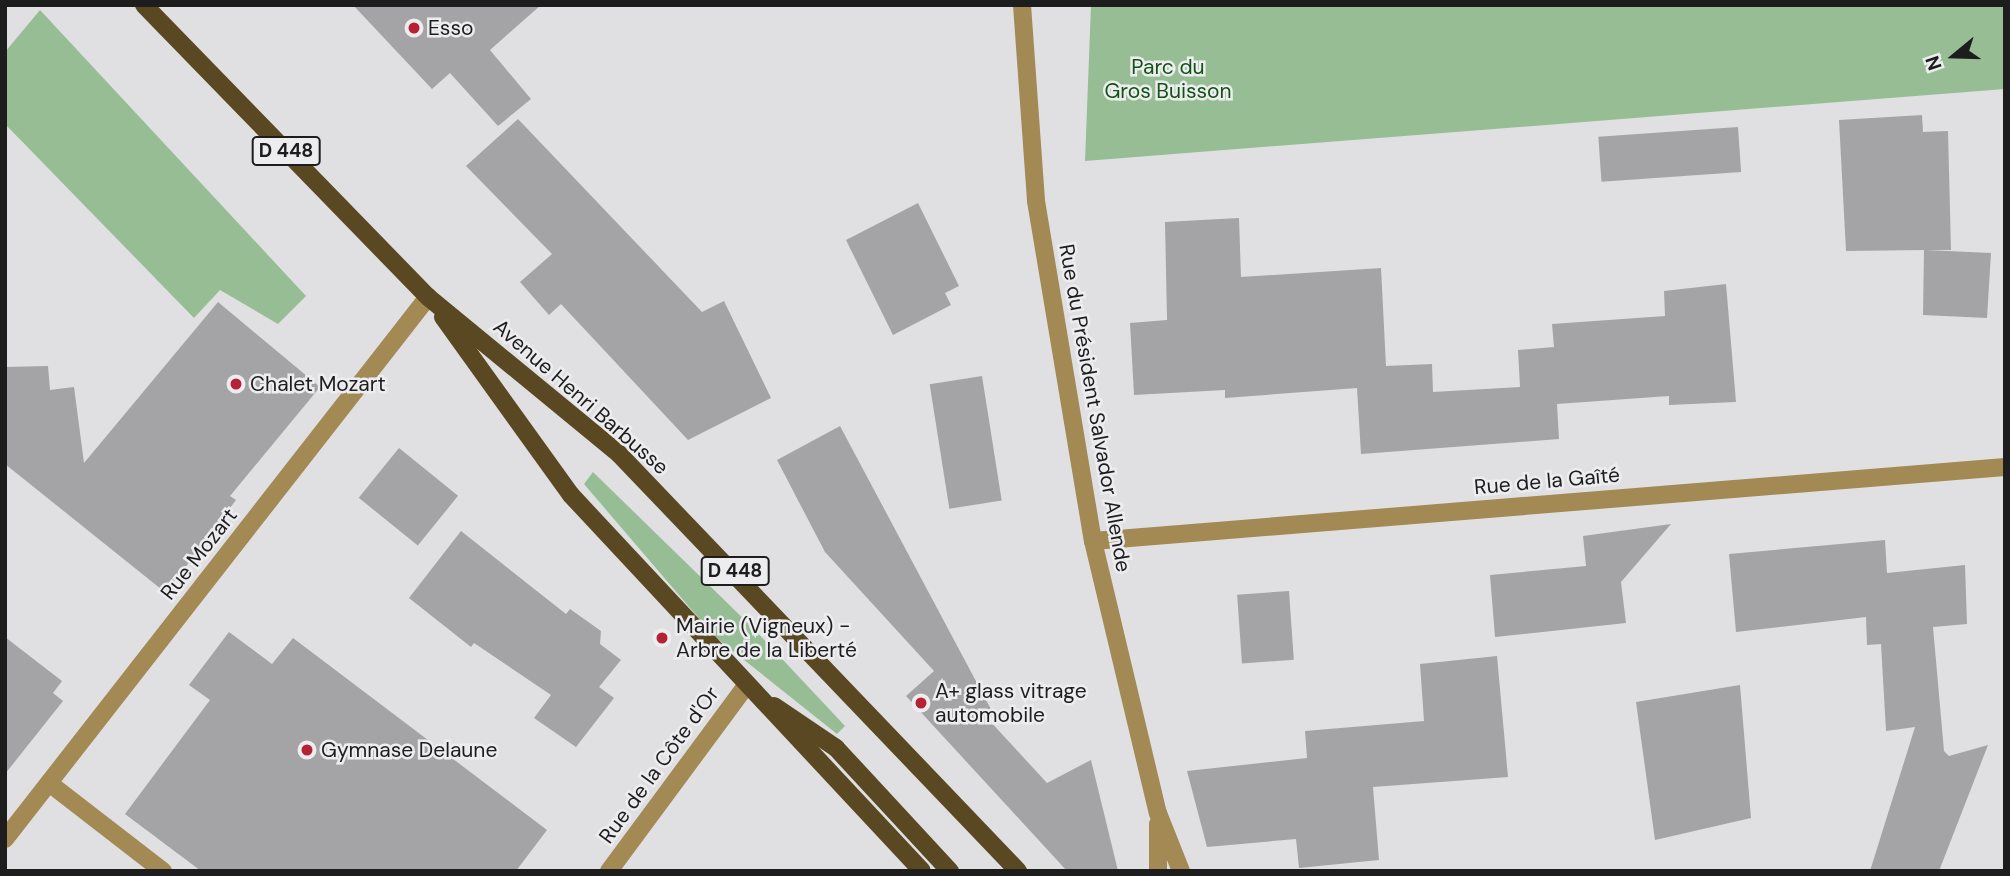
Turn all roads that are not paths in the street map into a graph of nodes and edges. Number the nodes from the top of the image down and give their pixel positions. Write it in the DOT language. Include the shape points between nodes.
graph roads {
  1 [pos="144,5"];
  2 [pos="1022,5"];
  3 [pos="428,297"];
  4 [pos="2005,467"];
  5 [pos="1093,541"];
  6 [pos="745,687"];
  7 [pos="49,783"];
  8 [pos="1158,813"];
  9 [pos="5,839"];
  10 [pos="163,871"];
  11 [pos="609,871"];
  12 [pos="922,871"];
  13 [pos="950,871"];
  14 [pos="1018,871"];
  15 [pos="1158,871"];
  16 [pos="1181,871"];
  1 -- 3 [label="main road, Avenue Henri Barbusse / D 448"];
  2 -- 5 [label="street, Rue du Président Salvador Allende" via="1036,201"];
  3 -- 6 [label="main road, Avenue Henri Barbusse / D 448" via="571,495"];
  3 -- 7 [label="street, Rue Mozart"];
  3 -- 14 [label="main road, Avenue Henri Barbusse / D 448" via="619,454"];
  4 -- 5 [label="street, Rue de la Gaîté"];
  5 -- 8 [label="street, Rue du Président Salvador Allende"];
  6 -- 11 [label="street, Rue de la Côte d'Or"];
  6 -- 12 [label="main road, Avenue Henri Barbusse / D 448"];
  6 -- 13 [label="main road" via="836,748"];
  7 -- 9 [label="street, Rue Mozart"];
  7 -- 10 [label="street"];
  8 -- 15 [label="street, Rue du Président Salvador Allende"];
  8 -- 16 [label="street, Rue du Président Salvador Allende"];
}
